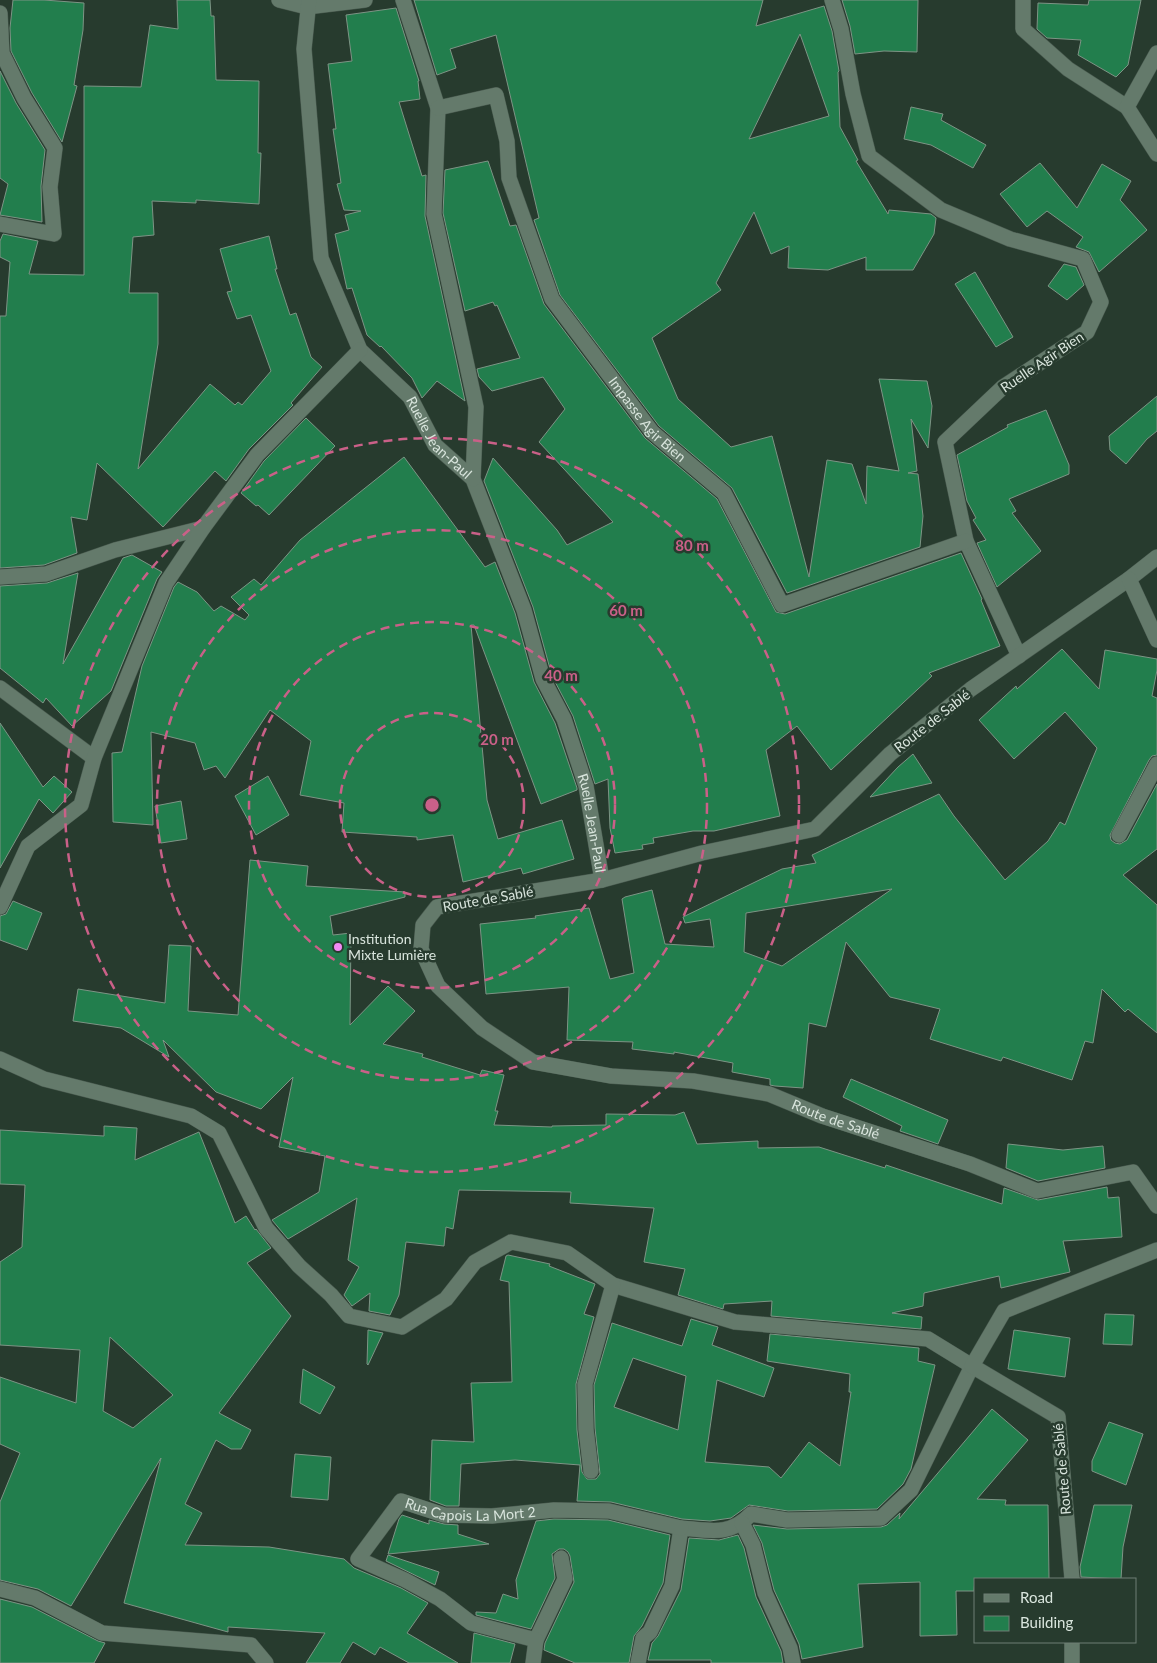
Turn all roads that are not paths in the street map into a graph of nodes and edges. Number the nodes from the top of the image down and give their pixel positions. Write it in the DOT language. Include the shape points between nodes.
graph roads {
  1 [pos="279,0"];
  2 [pos="365,0"];
  3 [pos="403,0"];
  4 [pos="832,0"];
  5 [pos="1023,0"];
  6 [pos="308,3"];
  7 [pos="0,13"];
  8 [pos="1157,53"];
  9 [pos="1127,107"];
  10 [pos="438,108"];
  11 [pos="1157,154"];
  12 [pos="0,224"];
  13 [pos="360,350"];
  14 [pos="473,479"];
  15 [pos="203,528"];
  16 [pos="966,541"];
  17 [pos="1157,557"];
  18 [pos="0,577"];
  19 [pos="1129,579"];
  20 [pos="1157,640"];
  21 [pos="1019,656"];
  22 [pos="0,688"];
  23 [pos="94,758"];
  24 [pos="1157,764"];
  25 [pos="1119,834"];
  26 [pos="602,880"];
  27 [pos="0,907"];
  28 [pos="0,1059"];
  29 [pos="1157,1206"];
  30 [pos="1157,1250"];
  31 [pos="613,1285"];
  32 [pos="972,1366"];
  33 [pos="591,1471"];
  34 [pos="742,1523"];
  35 [pos="681,1528"];
  36 [pos="561,1558"];
  37 [pos="1072,1578"];
  38 [pos="0,1589"];
  39 [pos="536,1640"];
  40 [pos="1072,1643"];
  41 [pos="266,1663"];
  42 [pos="533,1663"];
  43 [pos="638,1663"];
  44 [pos="793,1663"];
  45 [pos="1072,1663"];
  1 -- 6 [label="street"];
  2 -- 6 [label="street"];
  3 -- 10 [label="street"];
  4 -- 16 [label="street, Ruelle Agir Bien" via="869,156 941,210 1010,239 1083,259 1101,302 1087,332 1003,387 945,442"];
  5 -- 9 [label="street" via="1022,29 1068,69"];
  6 -- 13 [label="street, Ruelle Jean-Paul" via="304,49 321,258"];
  7 -- 12 [label="street" via="2,53 24,98 55,148 50,186 54,234"];
  8 -- 9 [label="street"];
  9 -- 11 [label="street"];
  10 -- 14 [label="street" via="434,214 476,407"];
  10 -- 16 [label="street, Impasse Agir Bien" via="496,94 507,141 509,178 552,300 652,432 724,493 782,606"];
  13 -- 14 [label="street, Ruelle Jean-Paul" via="410,396 435,445"];
  13 -- 15 [label="street" via="257,455"];
  14 -- 26 [label="street, Ruelle Jean-Paul" via="524,610 543,679 564,719 586,786"];
  15 -- 18 [label="street" via="115,550 46,574"];
  15 -- 23 [label="street" via="166,584"];
  16 -- 21 [label="street, Ruelle Agir Bien"];
  17 -- 19 [label="street, Route de Sablé"];
  19 -- 20 [label="street"];
  19 -- 21 [label="street, Route de Sablé"];
  21 -- 26 [label="street, Route de Sablé" via="971,689 890,754 815,830"];
  22 -- 23 [label="street"];
  23 -- 27 [label="street" via="81,805 28,846"];
  24 -- 25 [label="street"];
  26 -- 29 [label="street, Route de Sablé" via="437,907 423,925 421,949 438,986 482,1028 533,1062 611,1076 693,1081 769,1094 822,1116 970,1164 1037,1191 1133,1172"];
  28 -- 31 [label="street" via="44,1079 191,1116 219,1132 266,1228 350,1316 402,1327 446,1299 475,1262 511,1242 567,1253"];
  30 -- 32 [label="street" via="1004,1311"];
  31 -- 32 [label="street" via="735,1322 928,1340"];
  31 -- 33 [label="street" via="585,1384"];
  32 -- 34 [label="street" via="911,1490 881,1518 787,1520 751,1514"];
  32 -- 37 [label="street, Route de Sablé" via="1058,1417"];
  34 -- 35 [label="street" via="724,1531"];
  34 -- 44 [label="street" via="753,1545 765,1593 790,1648"];
  35 -- 39 [label="street, Rua Capois La Mort 2" via="608,1511 554,1510 492,1516 444,1516 401,1501 358,1559 440,1599 470,1622"];
  35 -- 43 [label="street" via="672,1586 650,1632 643,1638"];
  36 -- 39 [label="street" via="564,1579"];
  38 -- 41 [label="street" via="35,1598 102,1634 251,1645"];
  39 -- 42 [label="street"];
  40 -- 45 [label="street"];
}
